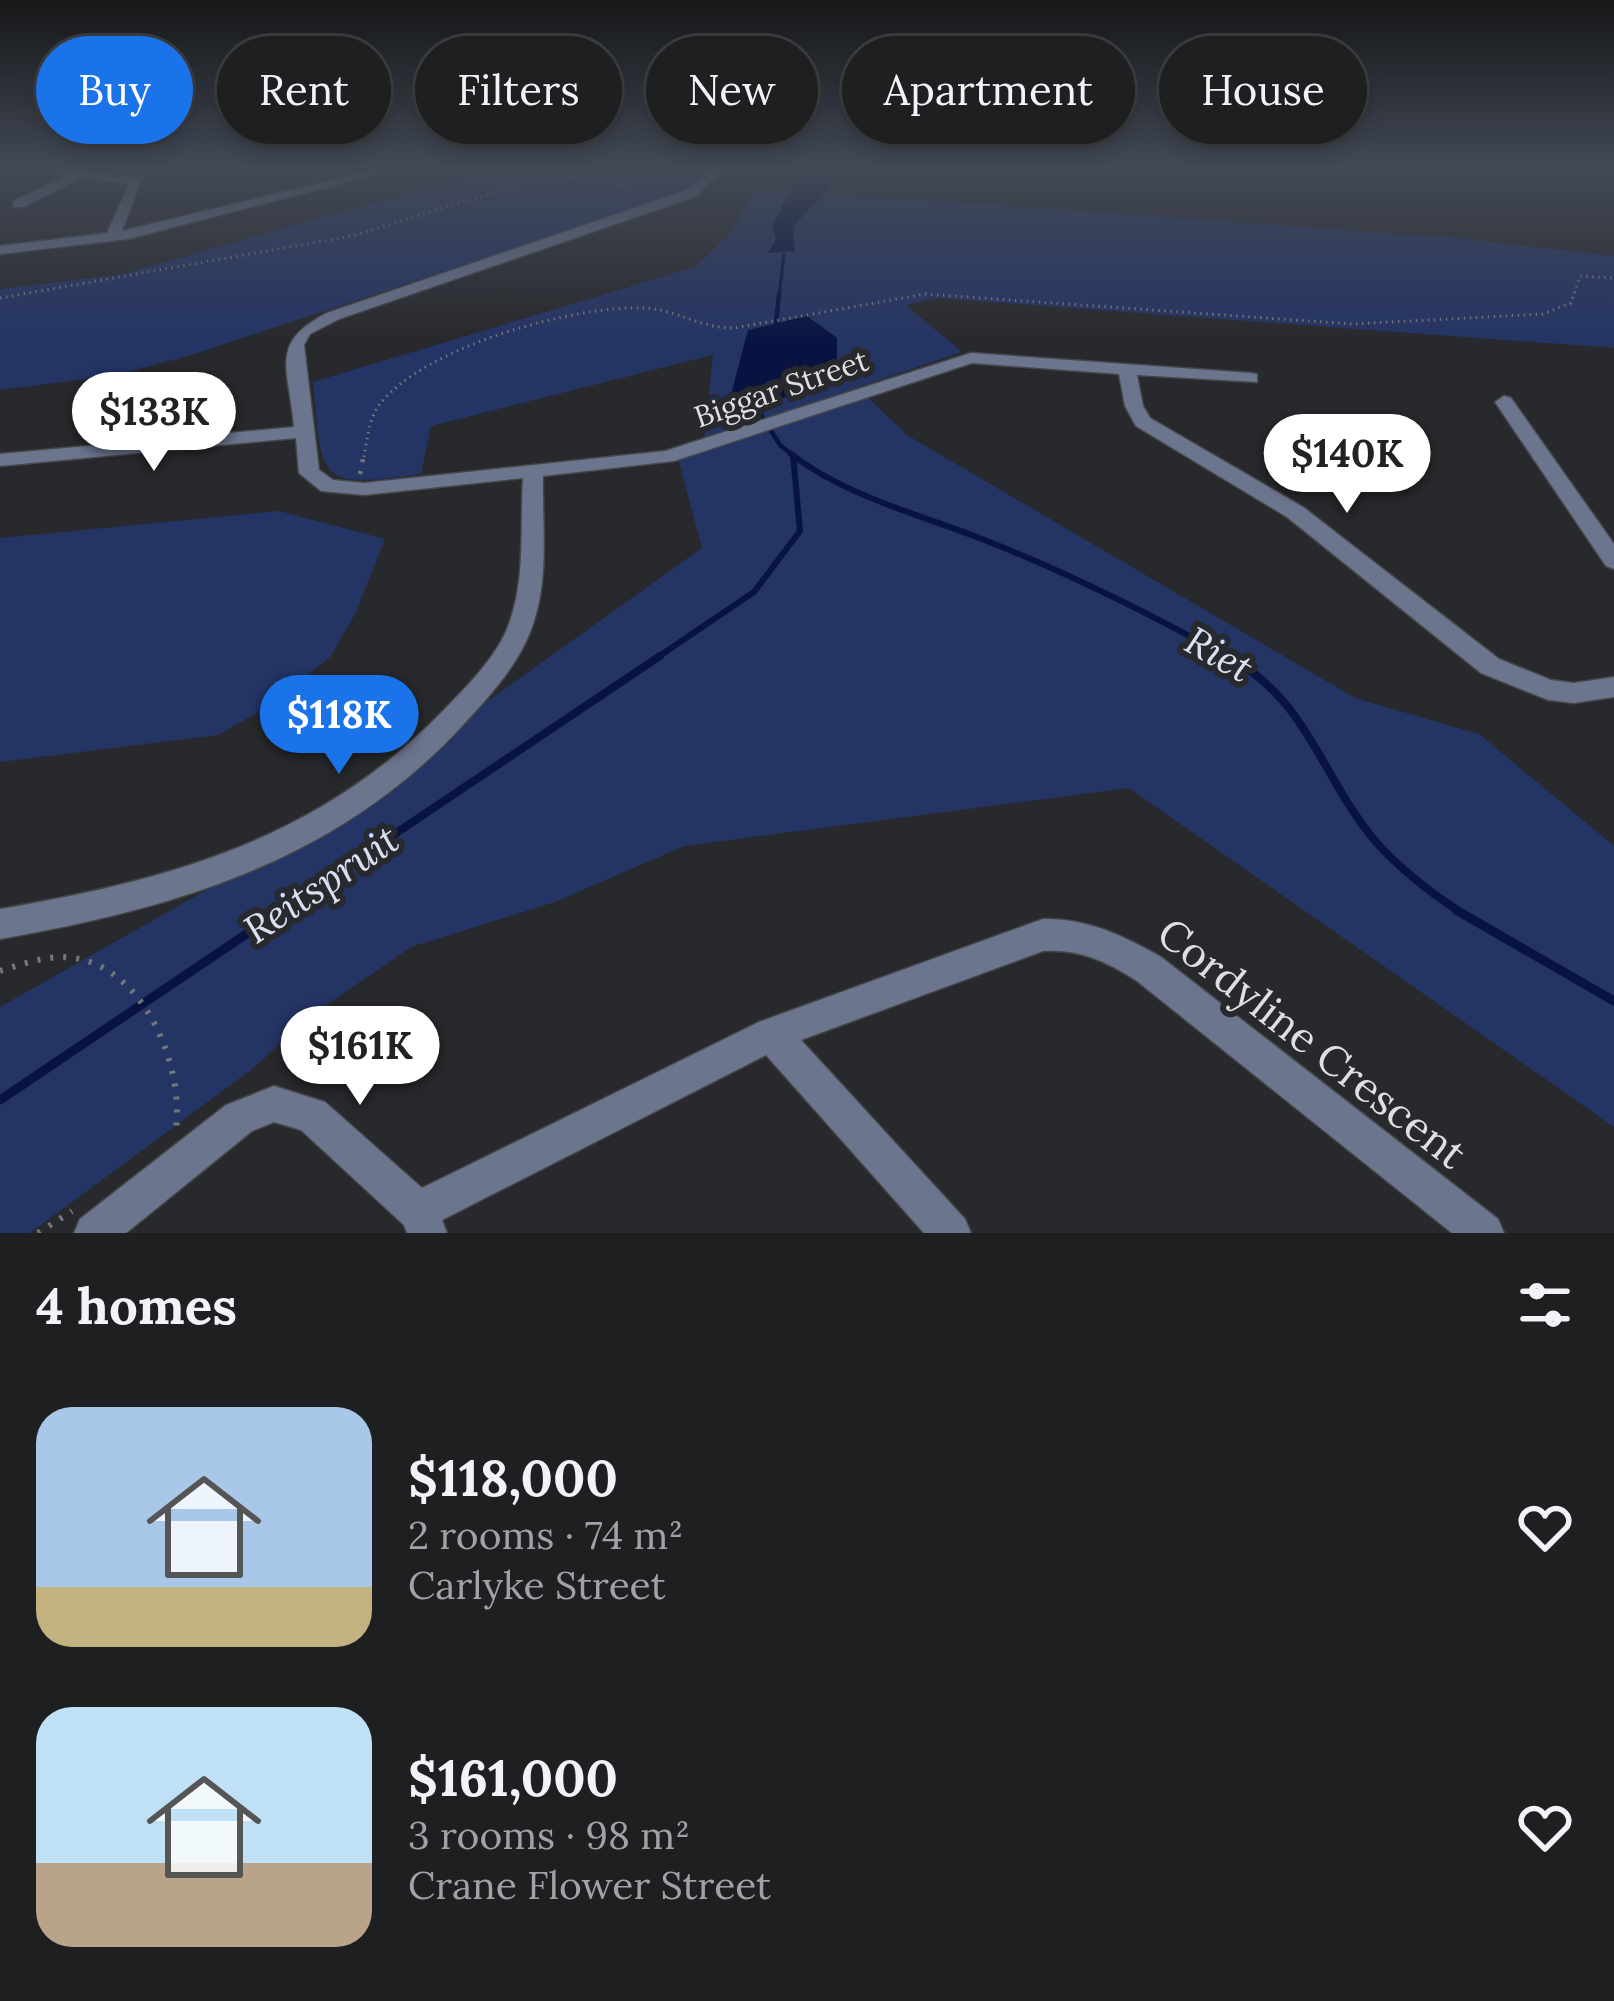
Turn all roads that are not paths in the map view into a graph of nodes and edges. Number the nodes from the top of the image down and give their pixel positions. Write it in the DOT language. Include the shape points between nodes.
graph roads {
  1 [pos="118,227"];
  2 [pos="157,227"];
  3 [pos="597,227"];
  4 [pos="112,238"];
  5 [pos="0,250"];
  6 [pos="966,340"];
  7 [pos="978,357"];
  8 [pos="1127,368"];
  9 [pos="1251,378"];
  10 [pos="1504,402"];
  11 [pos="302,432"];
  12 [pos="0,460"];
  13 [pos="532,475"];
  14 [pos="1614,561"];
  15 [pos="1614,687"];
  16 [pos="0,924"];
  17 [pos="771,1034"];
  18 [pos="89,1219"];
  19 [pos="422,1222"];
  20 [pos="951,1233"];
  21 [pos="1484,1233"];
  1 -- 4 [label="street"];
  2 -- 4 [label="street"];
  3 -- 11 [label="street" via="308,328 295,345"];
  4 -- 5 [label="street"];
  6 -- 7 [label="street"];
  7 -- 8 [label="street, Biggar Street"];
  7 -- 13 [label="street, Biggar Street" via="667,458"];
  8 -- 9 [label="street, Biggar Street"];
  8 -- 15 [label="street" via="1143,422 1295,512 1490,666 1548,690"];
  10 -- 14 [label="street"];
  11 -- 12 [label="street"];
  11 -- 13 [label="street, Biggar Street" via="307,469 328,486"];
  13 -- 16 [label="street" via="523,619 511,646 453,721 373,792 286,845 142,898"];
  17 -- 19 [label="street, Cordyline Crescent"];
  17 -- 20 [label="street"];
  17 -- 21 [label="street, Cordyline Crescent" via="1043,935 1095,940 1149,969"];
  18 -- 19 [label="street" via="239,1118 274,1104 312,1115"];
}
